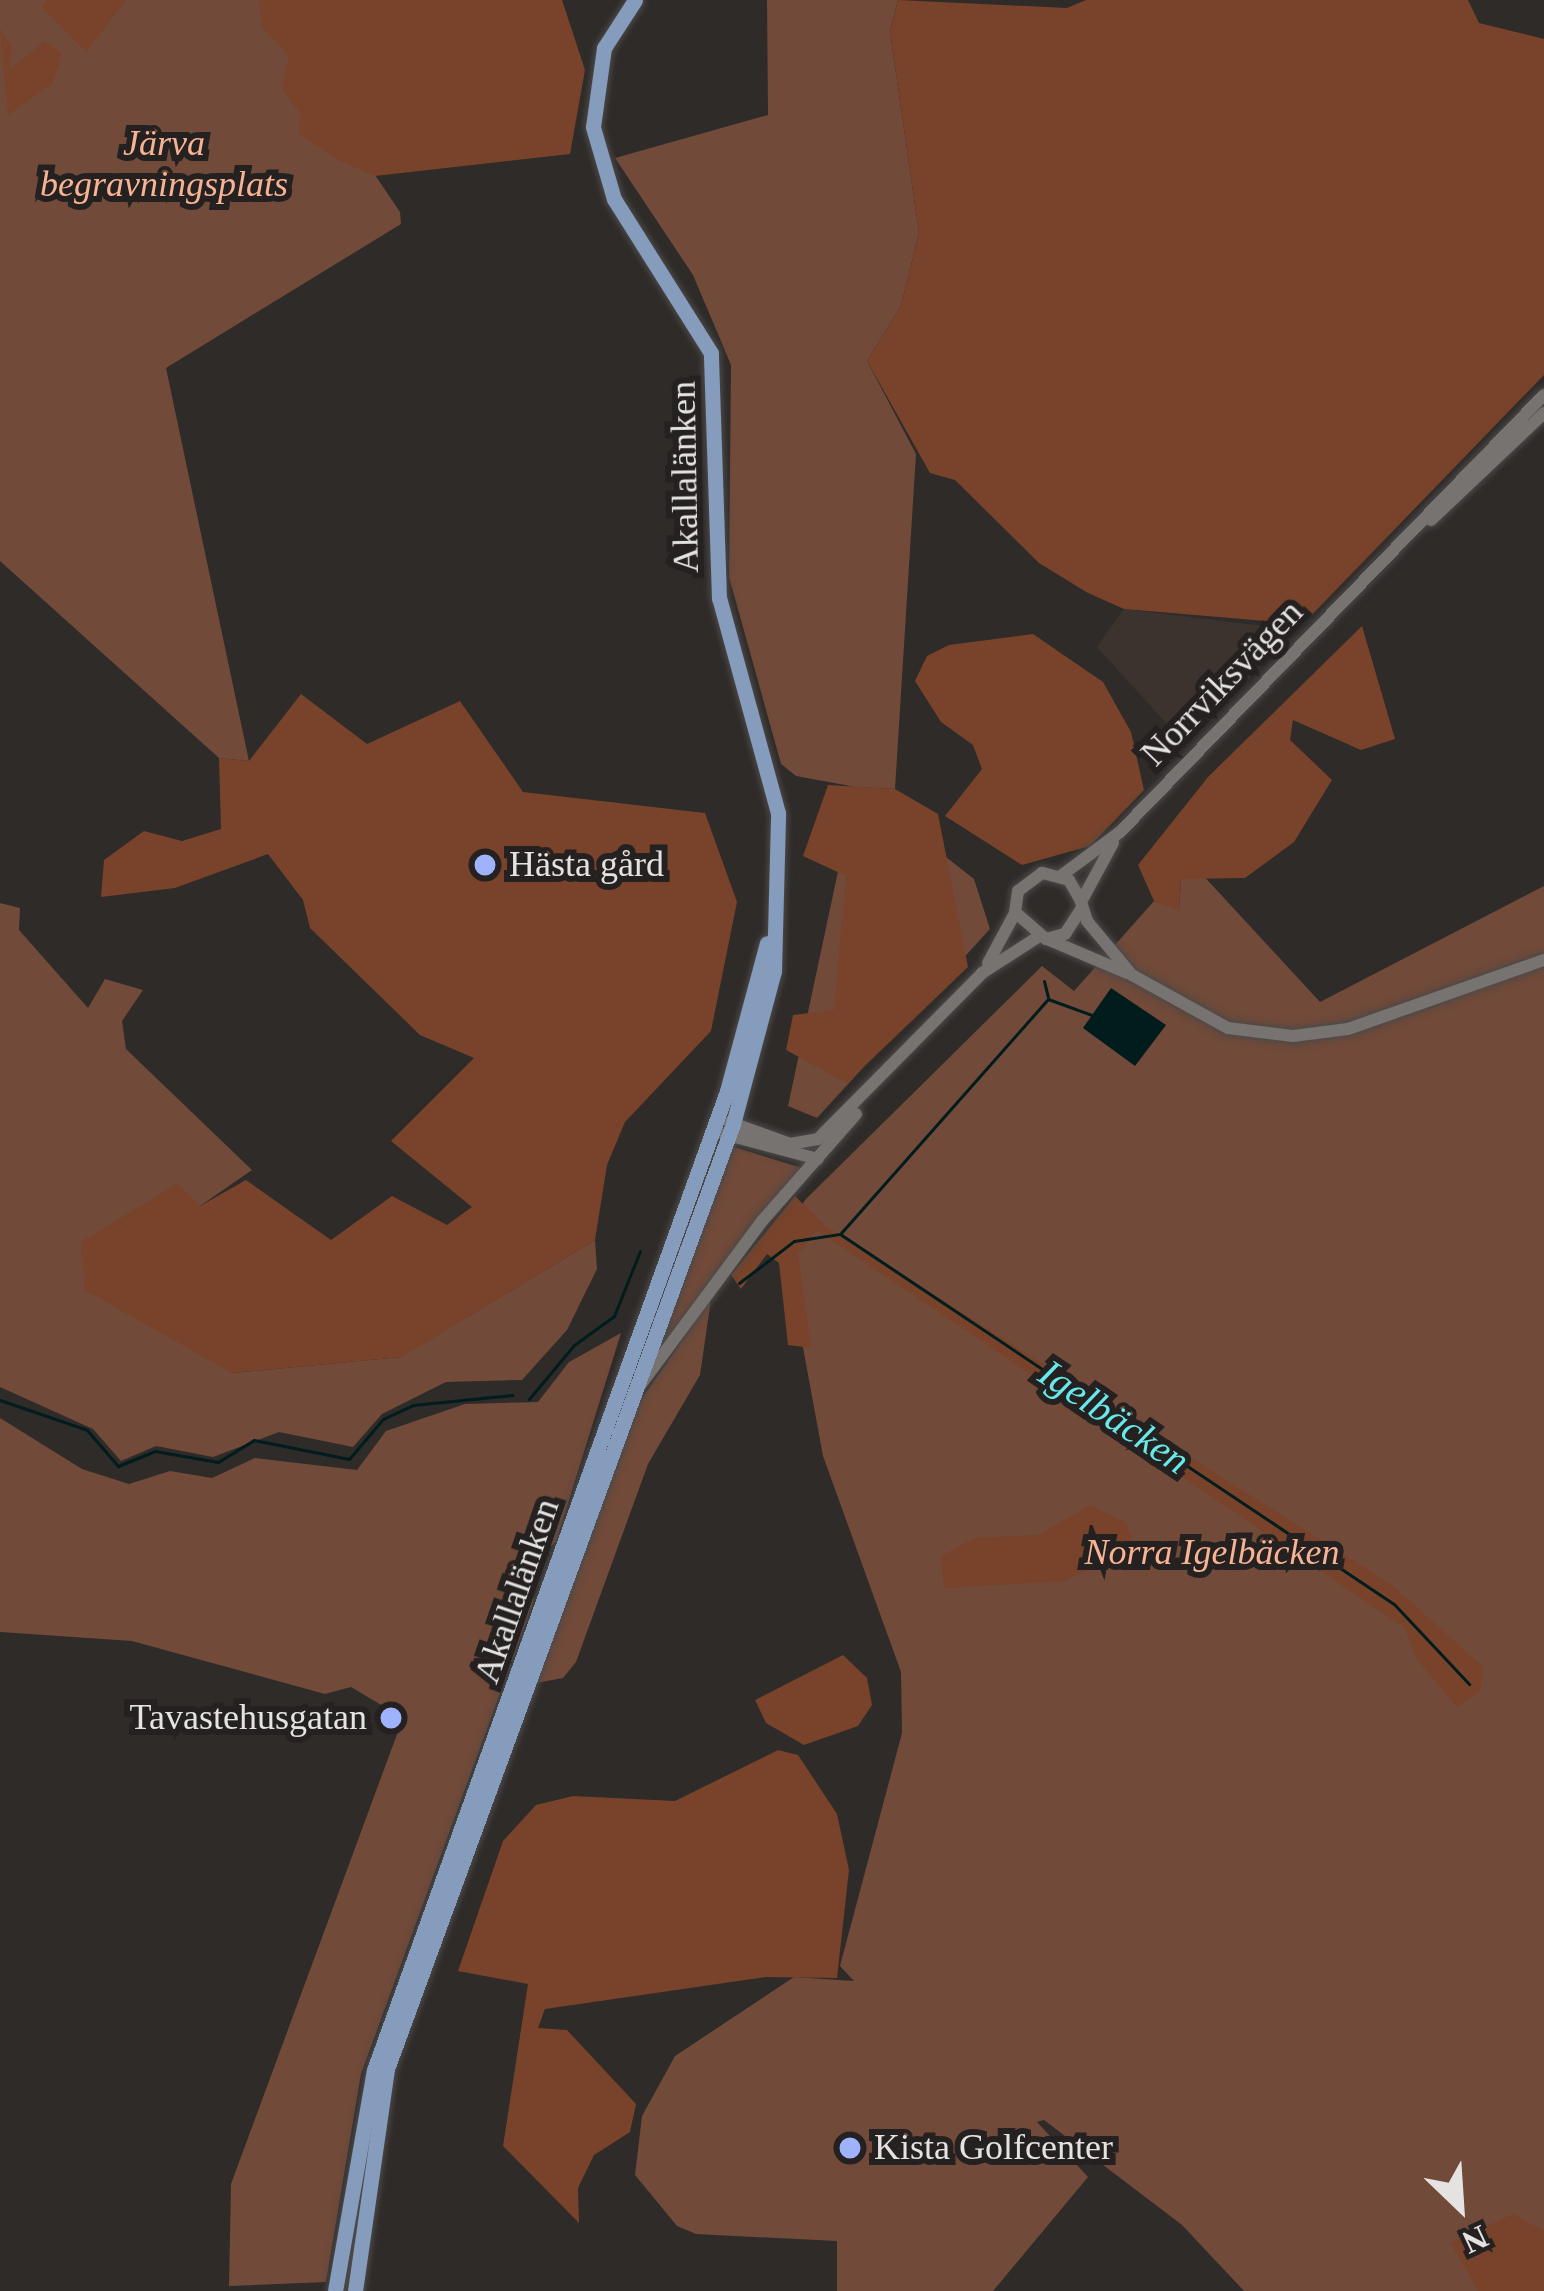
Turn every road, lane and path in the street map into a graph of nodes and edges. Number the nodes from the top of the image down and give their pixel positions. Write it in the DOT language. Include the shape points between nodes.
graph roads {
  1 [pos="635,0"];
  2 [pos="1544,393"];
  3 [pos="1544,413"];
  4 [pos="1367,577"];
  5 [pos="1120,832"];
  6 [pos="1062,875"];
  7 [pos="1081,906"];
  8 [pos="1015,911"];
  9 [pos="1042,938"];
  10 [pos="1543,961"];
  11 [pos="982,973"];
  12 [pos="1132,975"];
  13 [pos="872,1090"];
  14 [pos="722,1127"];
  15 [pos="819,1159"];
  16 [pos="627,1405"];
  17 [pos="335,2291"];
  18 [pos="355,2291"];
  1 -- 14 [label="main road, Akallalänken" via="604,49 593,127 614,199 711,352 716,574 771,770 780,832 774,914"];
  2 -- 4 [label="street, Norrviksvägen"];
  3 -- 4 [label="street, Norrviksvägen"];
  4 -- 5 [label="street, Norrviksvägen"];
  5 -- 6 [label="street, Norrviksvägen"];
  5 -- 7 [label="street, Norrviksvägen"];
  6 -- 7 [label="street"];
  6 -- 8 [label="street" via="1032,877"];
  7 -- 9 [label="street" via="1065,934"];
  7 -- 12 [label="street"];
  8 -- 9 [label="street"];
  8 -- 11 [label="street"];
  9 -- 11 [label="street"];
  9 -- 12 [label="street"];
  10 -- 12 [label="street" via="1348,1029 1293,1036 1202,1018"];
  11 -- 13 [label="street"];
  13 -- 14 [label="street" via="808,1144"];
  13 -- 15 [label="street"];
  14 -- 15 [label="street"];
  14 -- 16 [label="main road, Akallalänken"];
  14 -- 17 [label="main road, Akallalänken" via="374,2070"];
  15 -- 16 [label="street" via="714,1282"];
  16 -- 18 [label="main road, Akallalänken" via="387,2069"];
}
